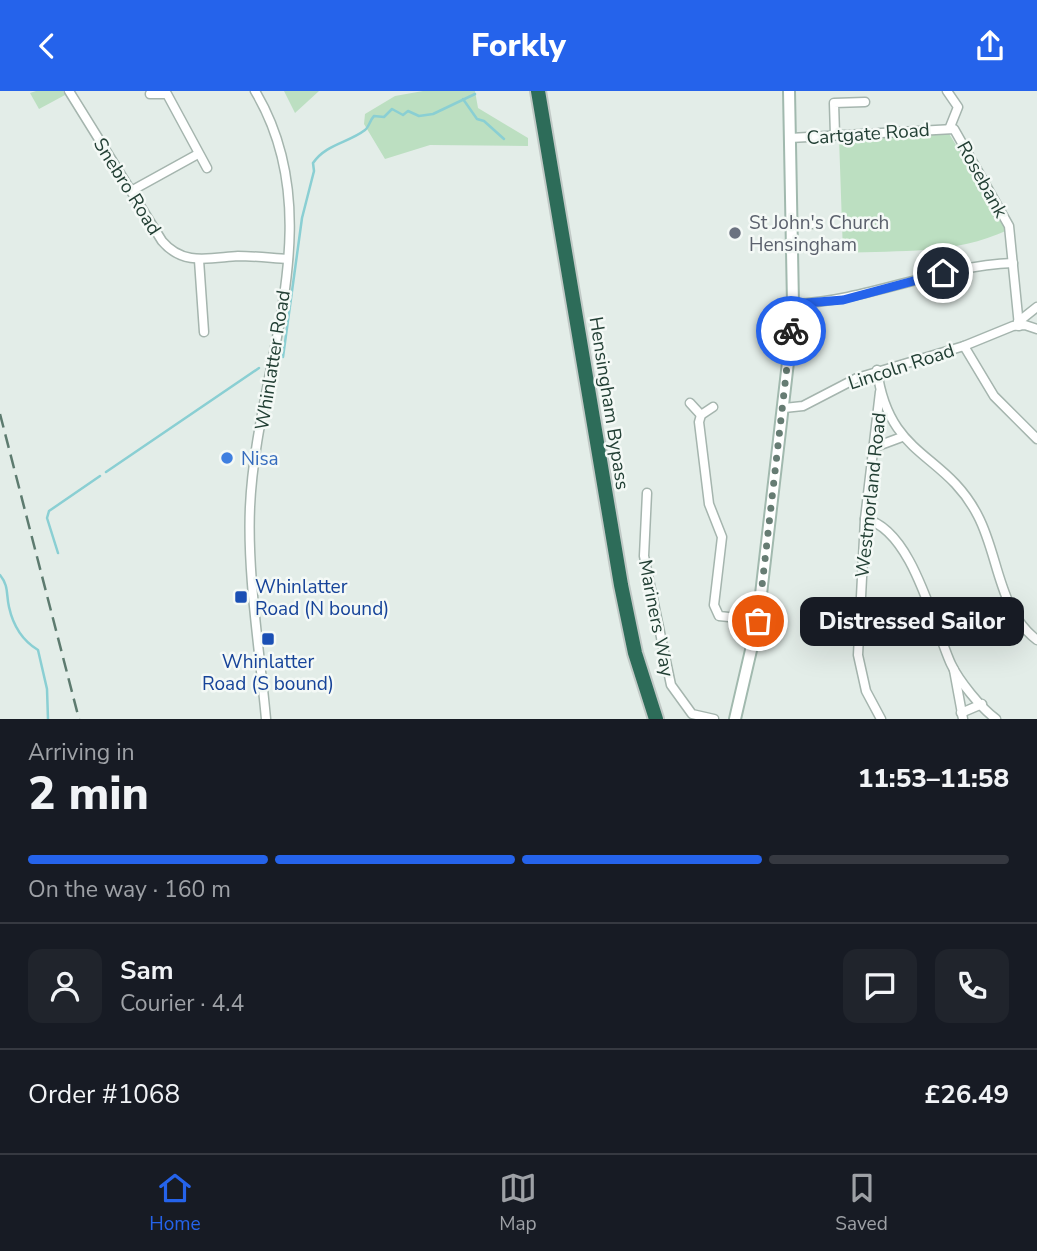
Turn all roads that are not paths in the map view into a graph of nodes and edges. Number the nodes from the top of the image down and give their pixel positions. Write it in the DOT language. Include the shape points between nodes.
graph roads {
  1 [pos="69,91"];
  2 [pos="255,91"];
  3 [pos="538,91"];
  4 [pos="789,91"];
  5 [pos="947,91"];
  6 [pos="149,94"];
  7 [pos="865,101"];
  8 [pos="948,128"];
  9 [pos="835,135"];
  10 [pos="790,138"];
  11 [pos="198,154"];
  12 [pos="207,168"];
  13 [pos="131,191"];
  14 [pos="812,224"];
  15 [pos="791,225"];
  16 [pos="288,259"];
  17 [pos="199,260"];
  18 [pos="1013,263"];
  19 [pos="793,304"];
  20 [pos="1037,307"];
  21 [pos="1019,324"];
  22 [pos="1037,329"];
  23 [pos="204,332"];
  24 [pos="964,346"];
  25 [pos="877,370"];
  26 [pos="880,392"];
  27 [pos="690,403"];
  28 [pos="713,407"];
  29 [pos="784,408"];
  30 [pos="701,415"];
  31 [pos="902,437"];
  32 [pos="1037,439"];
  33 [pos="875,447"];
  34 [pos="647,493"];
  35 [pos="865,519"];
  36 [pos="758,621"];
  37 [pos="1037,641"];
  38 [pos="953,667"];
  39 [pos="982,704"];
  40 [pos="962,716"];
  41 [pos="266,719"];
  42 [pos="656,719"];
  43 [pos="714,719"];
  44 [pos="735,719"];
  45 [pos="881,719"];
  46 [pos="996,719"];
  1 -- 13 [label="street, Snebro Road"];
  2 -- 16 [label="street, Whinlatter Road" via="270,120 284,166 291,224"];
  3 -- 42 [label="highway, Hensingham Bypass" via="621,585 635,653"];
  4 -- 10 [label="main road"];
  5 -- 8 [label="street" via="958,107"];
  6 -- 11 [label="street" via="167,94"];
  7 -- 9 [label="street" via="834,103"];
  8 -- 9 [label="street, Cartgate Road"];
  8 -- 18 [label="street, Rosebank" via="963,142 1005,218 1012,235"];
  9 -- 10 [label="street, Cartgate Road"];
  10 -- 15 [label="main road"];
  11 -- 12 [label="street"];
  11 -- 13 [label="street"];
  13 -- 17 [label="street, Snebro Road" via="168,248"];
  14 -- 15 [label="street"];
  15 -- 19 [label="main road"];
  16 -- 17 [label="street, Snebro Road" via="239,256"];
  16 -- 41 [label="street, Whinlatter Road" via="250,507"];
  17 -- 23 [label="street"];
  18 -- 19 [label="street" via="943,273 843,300"];
  18 -- 21 [label="street, Rosebank"];
  19 -- 29 [label="main road"];
  20 -- 21 [label="street"];
  21 -- 22 [label="street"];
  21 -- 24 [label="street, Lincoln Road"];
  24 -- 25 [label="street, Lincoln Road"];
  24 -- 32 [label="street" via="994,396"];
  25 -- 26 [label="street"];
  25 -- 29 [label="street, Lincoln Road" via="844,383 815,402"];
  26 -- 31 [label="street"];
  26 -- 33 [label="street, Westmorland Road"];
  27 -- 30 [label="street"];
  28 -- 30 [label="street"];
  29 -- 36 [label="main road"];
  30 -- 36 [label="street" via="709,504 722,537 714,605 719,616"];
  31 -- 33 [label="street"];
  31 -- 37 [label="street" via="968,499 979,517 1012,609"];
  33 -- 35 [label="street, Westmorland Road"];
  34 -- 43 [label="street, Mariners Way" via="644,556 671,685 692,714"];
  35 -- 38 [label="street" via="880,522 896,538"];
  35 -- 45 [label="street, Westmorland Road" via="858,655 866,691"];
  36 -- 44 [label="main road"];
  38 -- 39 [label="street"];
  38 -- 40 [label="street"];
  39 -- 40 [label="street"];
  39 -- 46 [label="street"];
}
